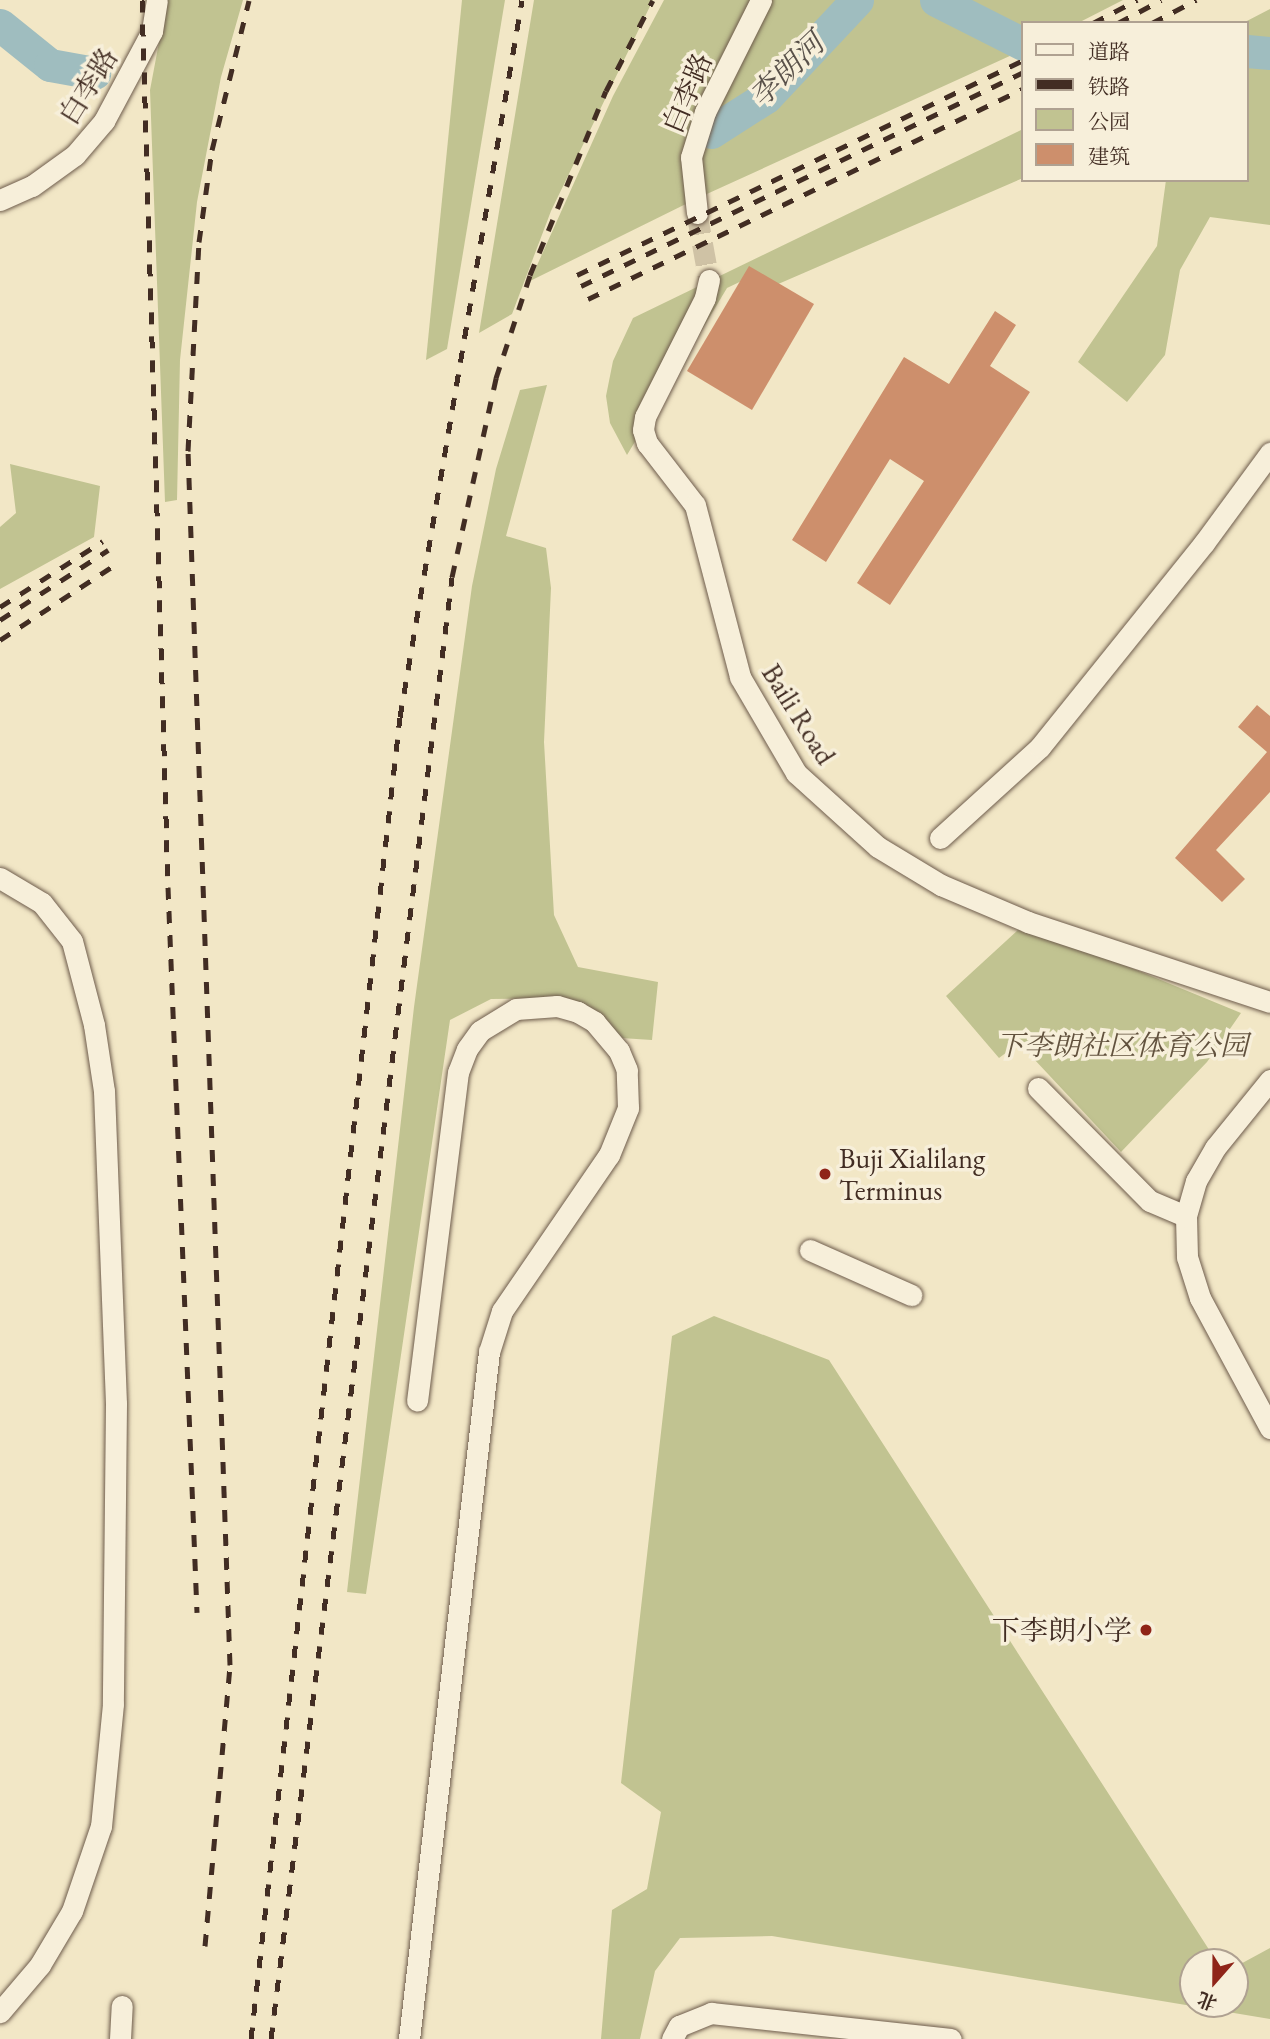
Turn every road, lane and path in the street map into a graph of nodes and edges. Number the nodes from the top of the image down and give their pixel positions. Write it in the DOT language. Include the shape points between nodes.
graph roads {
  1 [pos="157,0"];
  2 [pos="761,0"];
  3 [pos="0,200"];
  4 [pos="697,213"];
  5 [pos="709,280"];
  6 [pos="1270,453"];
  7 [pos="940,838"];
  8 [pos="0,877"];
  9 [pos="1270,1002"];
  10 [pos="1270,1080"];
  11 [pos="1038,1088"];
  12 [pos="1185,1216"];
  13 [pos="810,1250"];
  14 [pos="911,1295"];
  15 [pos="416,1400"];
  16 [pos="1270,1428"];
  17 [pos="122,2006"];
  18 [pos="0,2012"];
  19 [pos="120,2039"];
  20 [pos="409,2039"];
  21 [pos="672,2039"];
  22 [pos="951,2039"];
  1 -- 3 [label="street, 白李路" via="152,31 104,121 75,155 32,186"];
  2 -- 4 [label="street, 白李路" via="705,112 694,146"];
  5 -- 9 [label="street, Baili Road" via="705,298 643,430 647,443 695,505 740,677 796,773 878,847 941,885 1028,922"];
  6 -- 7 [label="street" via="1040,747"];
  8 -- 18 [label="street" via="42,903 72,941 94,1025 104,1091 116,1404 113,1704 101,1826 72,1911 40,1965"];
  10 -- 12 [label="street" via="1215,1148 1196,1181"];
  11 -- 12 [label="street" via="1150,1201"];
  12 -- 16 [label="street" via="1187,1257 1200,1298"];
  13 -- 14 [label="street"];
  15 -- 20 [label="street" via="458,1072 467,1049 480,1031 516,1009 547,1005 578,1012 595,1022 619,1051 629,1080 628,1108 609,1155 502,1311 489,1352"];
  17 -- 19 [label="street"];
  21 -- 22 [label="street" via="679,2026 711,2014"];
}
